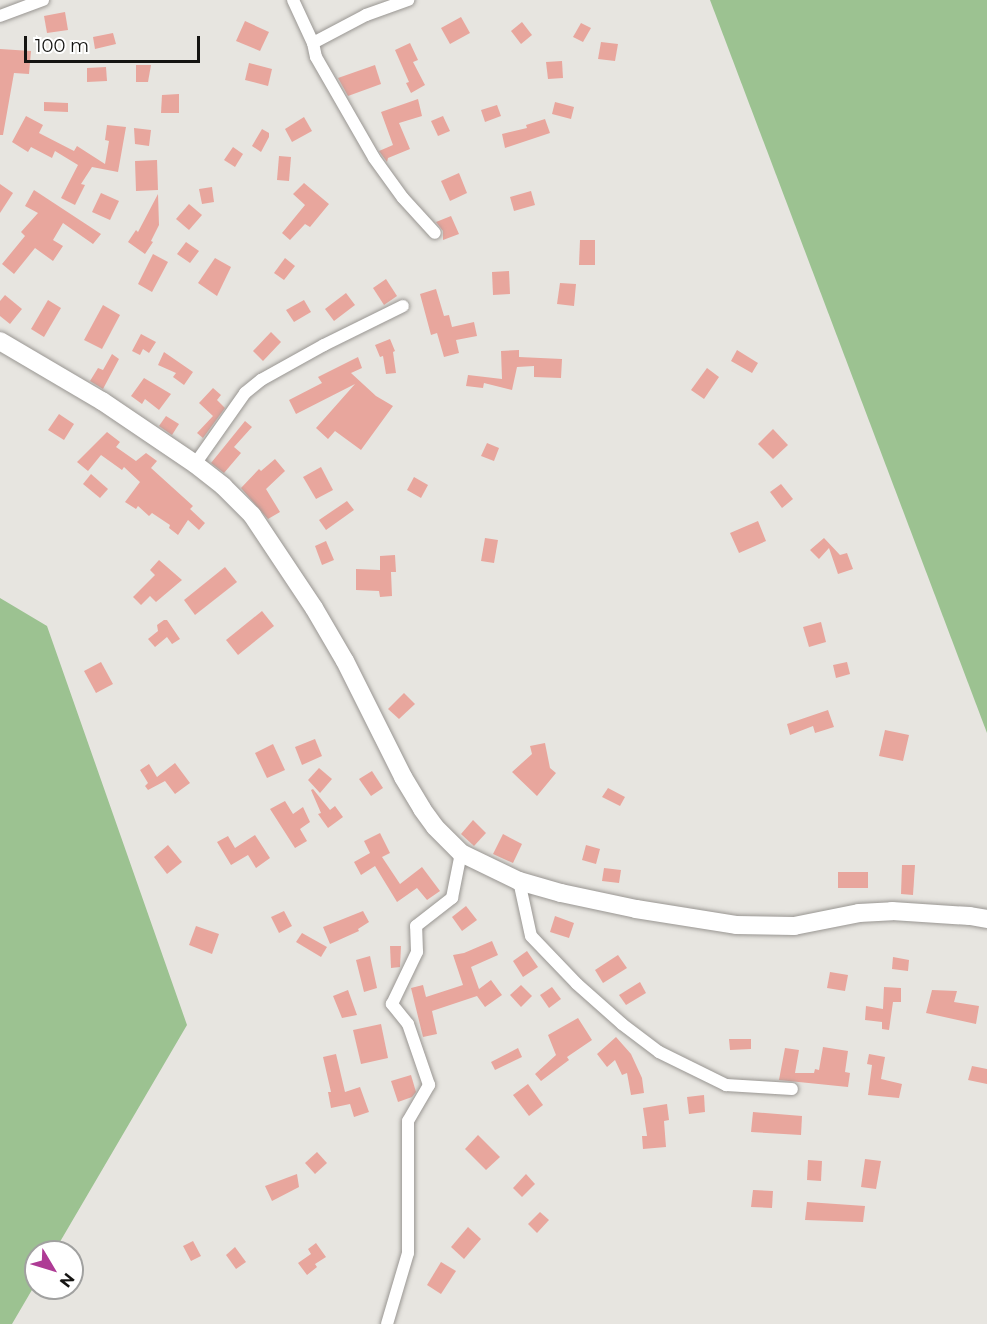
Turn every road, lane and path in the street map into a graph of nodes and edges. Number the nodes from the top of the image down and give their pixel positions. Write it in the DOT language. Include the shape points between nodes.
graph roads {
  1 [pos="42,0"];
  2 [pos="293,0"];
  3 [pos="408,0"];
  4 [pos="0,16"];
  5 [pos="313,43"];
  6 [pos="435,233"];
  7 [pos="403,306"];
  8 [pos="0,340"];
  9 [pos="195,464"];
  10 [pos="461,853"];
  11 [pos="519,881"];
  12 [pos="987,919"];
  13 [pos="792,1089"];
  14 [pos="387,1324"];
  1 -- 4 [label="street"];
  2 -- 5 [label="street"];
  3 -- 5 [label="street" via="366,15"];
  5 -- 6 [label="street" via="316,57 374,158"];
  7 -- 9 [label="street" via="261,380 245,393"];
  8 -- 9 [label="main road" via="102,401"];
  9 -- 10 [label="main road" via="252,516 345,661 412,791 435,827"];
  10 -- 11 [label="main road"];
  10 -- 14 [label="street" via="452,898 416,926 417,952 392,1004 408,1024 429,1085 408,1121 408,1253"];
  11 -- 12 [label="main road" via="636,909 736,925 794,926 859,913 892,911"];
  11 -- 13 [label="street" via="531,936 622,1024 659,1052 726,1085"];
}
